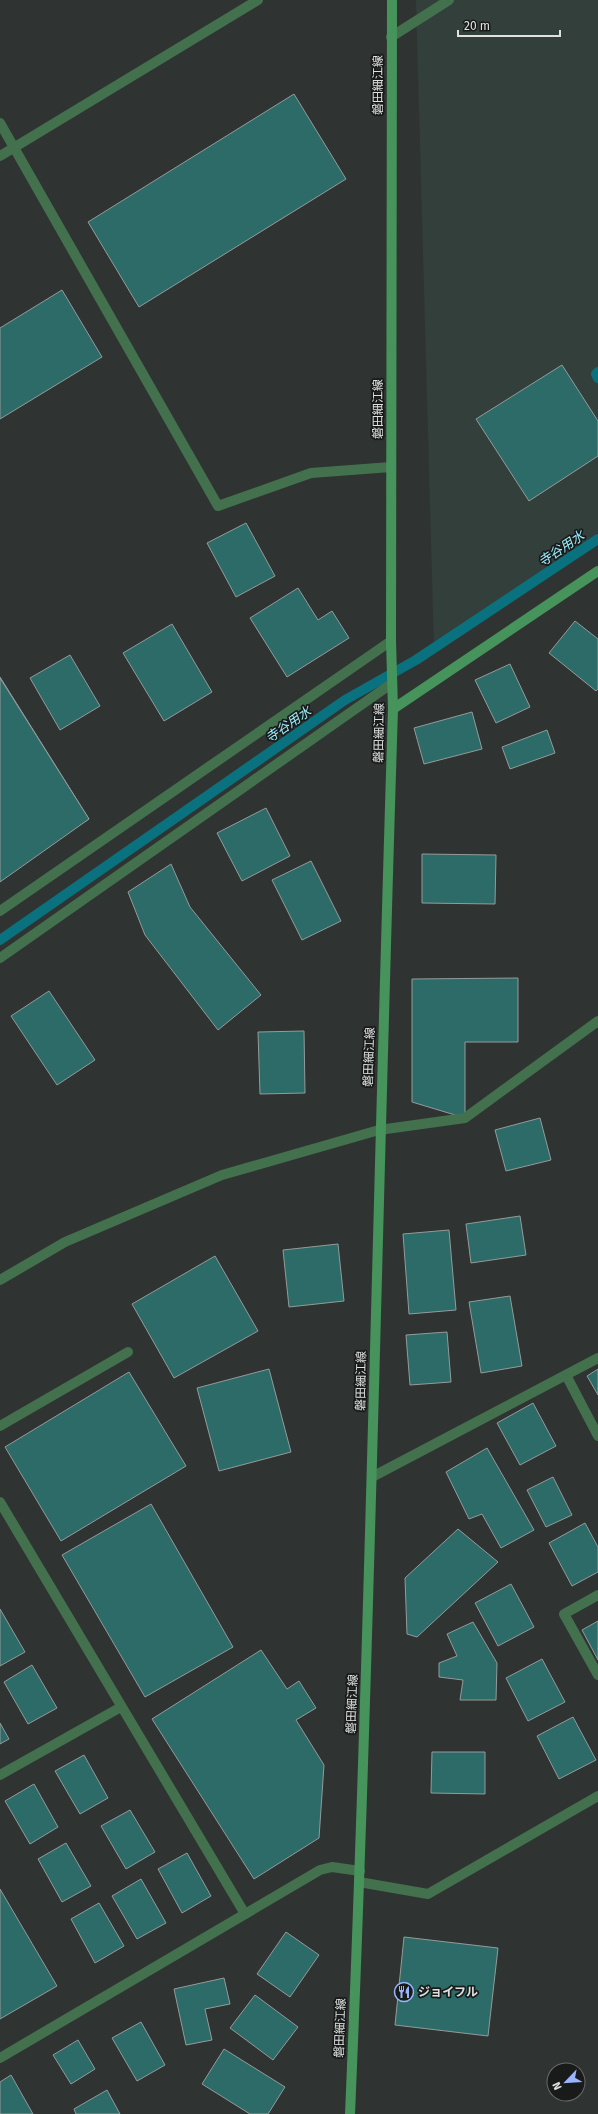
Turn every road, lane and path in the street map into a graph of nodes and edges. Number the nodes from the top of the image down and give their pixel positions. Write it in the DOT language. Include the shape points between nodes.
graph roads {
  1 [pos="258,0"];
  2 [pos="392,0"];
  3 [pos="449,0"];
  4 [pos="391,37"];
  5 [pos="0,123"];
  6 [pos="14,147"];
  7 [pos="0,156"];
  8 [pos="391,467"];
  9 [pos="598,571"];
  10 [pos="391,641"];
  11 [pos="392,684"];
  12 [pos="393,709"];
  13 [pos="0,911"];
  14 [pos="0,958"];
  15 [pos="598,1021"];
  16 [pos="379,1130"];
  17 [pos="0,1280"];
  18 [pos="128,1352"];
  19 [pos="598,1358"];
  20 [pos="566,1375"];
  21 [pos="0,1426"];
  22 [pos="598,1436"];
  23 [pos="372,1477"];
  24 [pos="0,1502"];
  25 [pos="598,1595"];
  26 [pos="598,1675"];
  27 [pos="122,1707"];
  28 [pos="0,1775"];
  29 [pos="598,1796"];
  30 [pos="360,1871"];
  31 [pos="360,1882"];
  32 [pos="245,1914"];
  33 [pos="0,2058"];
  34 [pos="350,2114"];
  1 -- 6 [label="street"];
  2 -- 4 [label="main road, 磐田細江線"];
  3 -- 4 [label="street"];
  4 -- 8 [label="main road, 磐田細江線"];
  5 -- 6 [label="street"];
  6 -- 7 [label="street"];
  6 -- 8 [label="street" via="218,506 311,473"];
  8 -- 10 [label="main road, 磐田細江線"];
  9 -- 12 [label="main road"];
  10 -- 11 [label="main road, 磐田細江線"];
  10 -- 13 [label="street"];
  11 -- 12 [label="main road, 磐田細江線"];
  11 -- 14 [label="street"];
  12 -- 16 [label="main road, 磐田細江線"];
  15 -- 16 [label="street" via="466,1118"];
  16 -- 17 [label="street" via="222,1175 65,1242"];
  16 -- 23 [label="main road, 磐田細江線"];
  18 -- 21 [label="street"];
  19 -- 20 [label="street"];
  20 -- 22 [label="street"];
  20 -- 23 [label="street"];
  23 -- 30 [label="main road, 磐田細江線"];
  24 -- 27 [label="street"];
  25 -- 26 [label="street" via="564,1614"];
  27 -- 28 [label="street"];
  27 -- 32 [label="street"];
  29 -- 31 [label="street" via="428,1894"];
  30 -- 31 [label="main road, 磐田細江線"];
  30 -- 32 [label="street" via="332,1867 320,1870"];
  31 -- 34 [label="main road, 磐田細江線"];
  32 -- 33 [label="street"];
}
